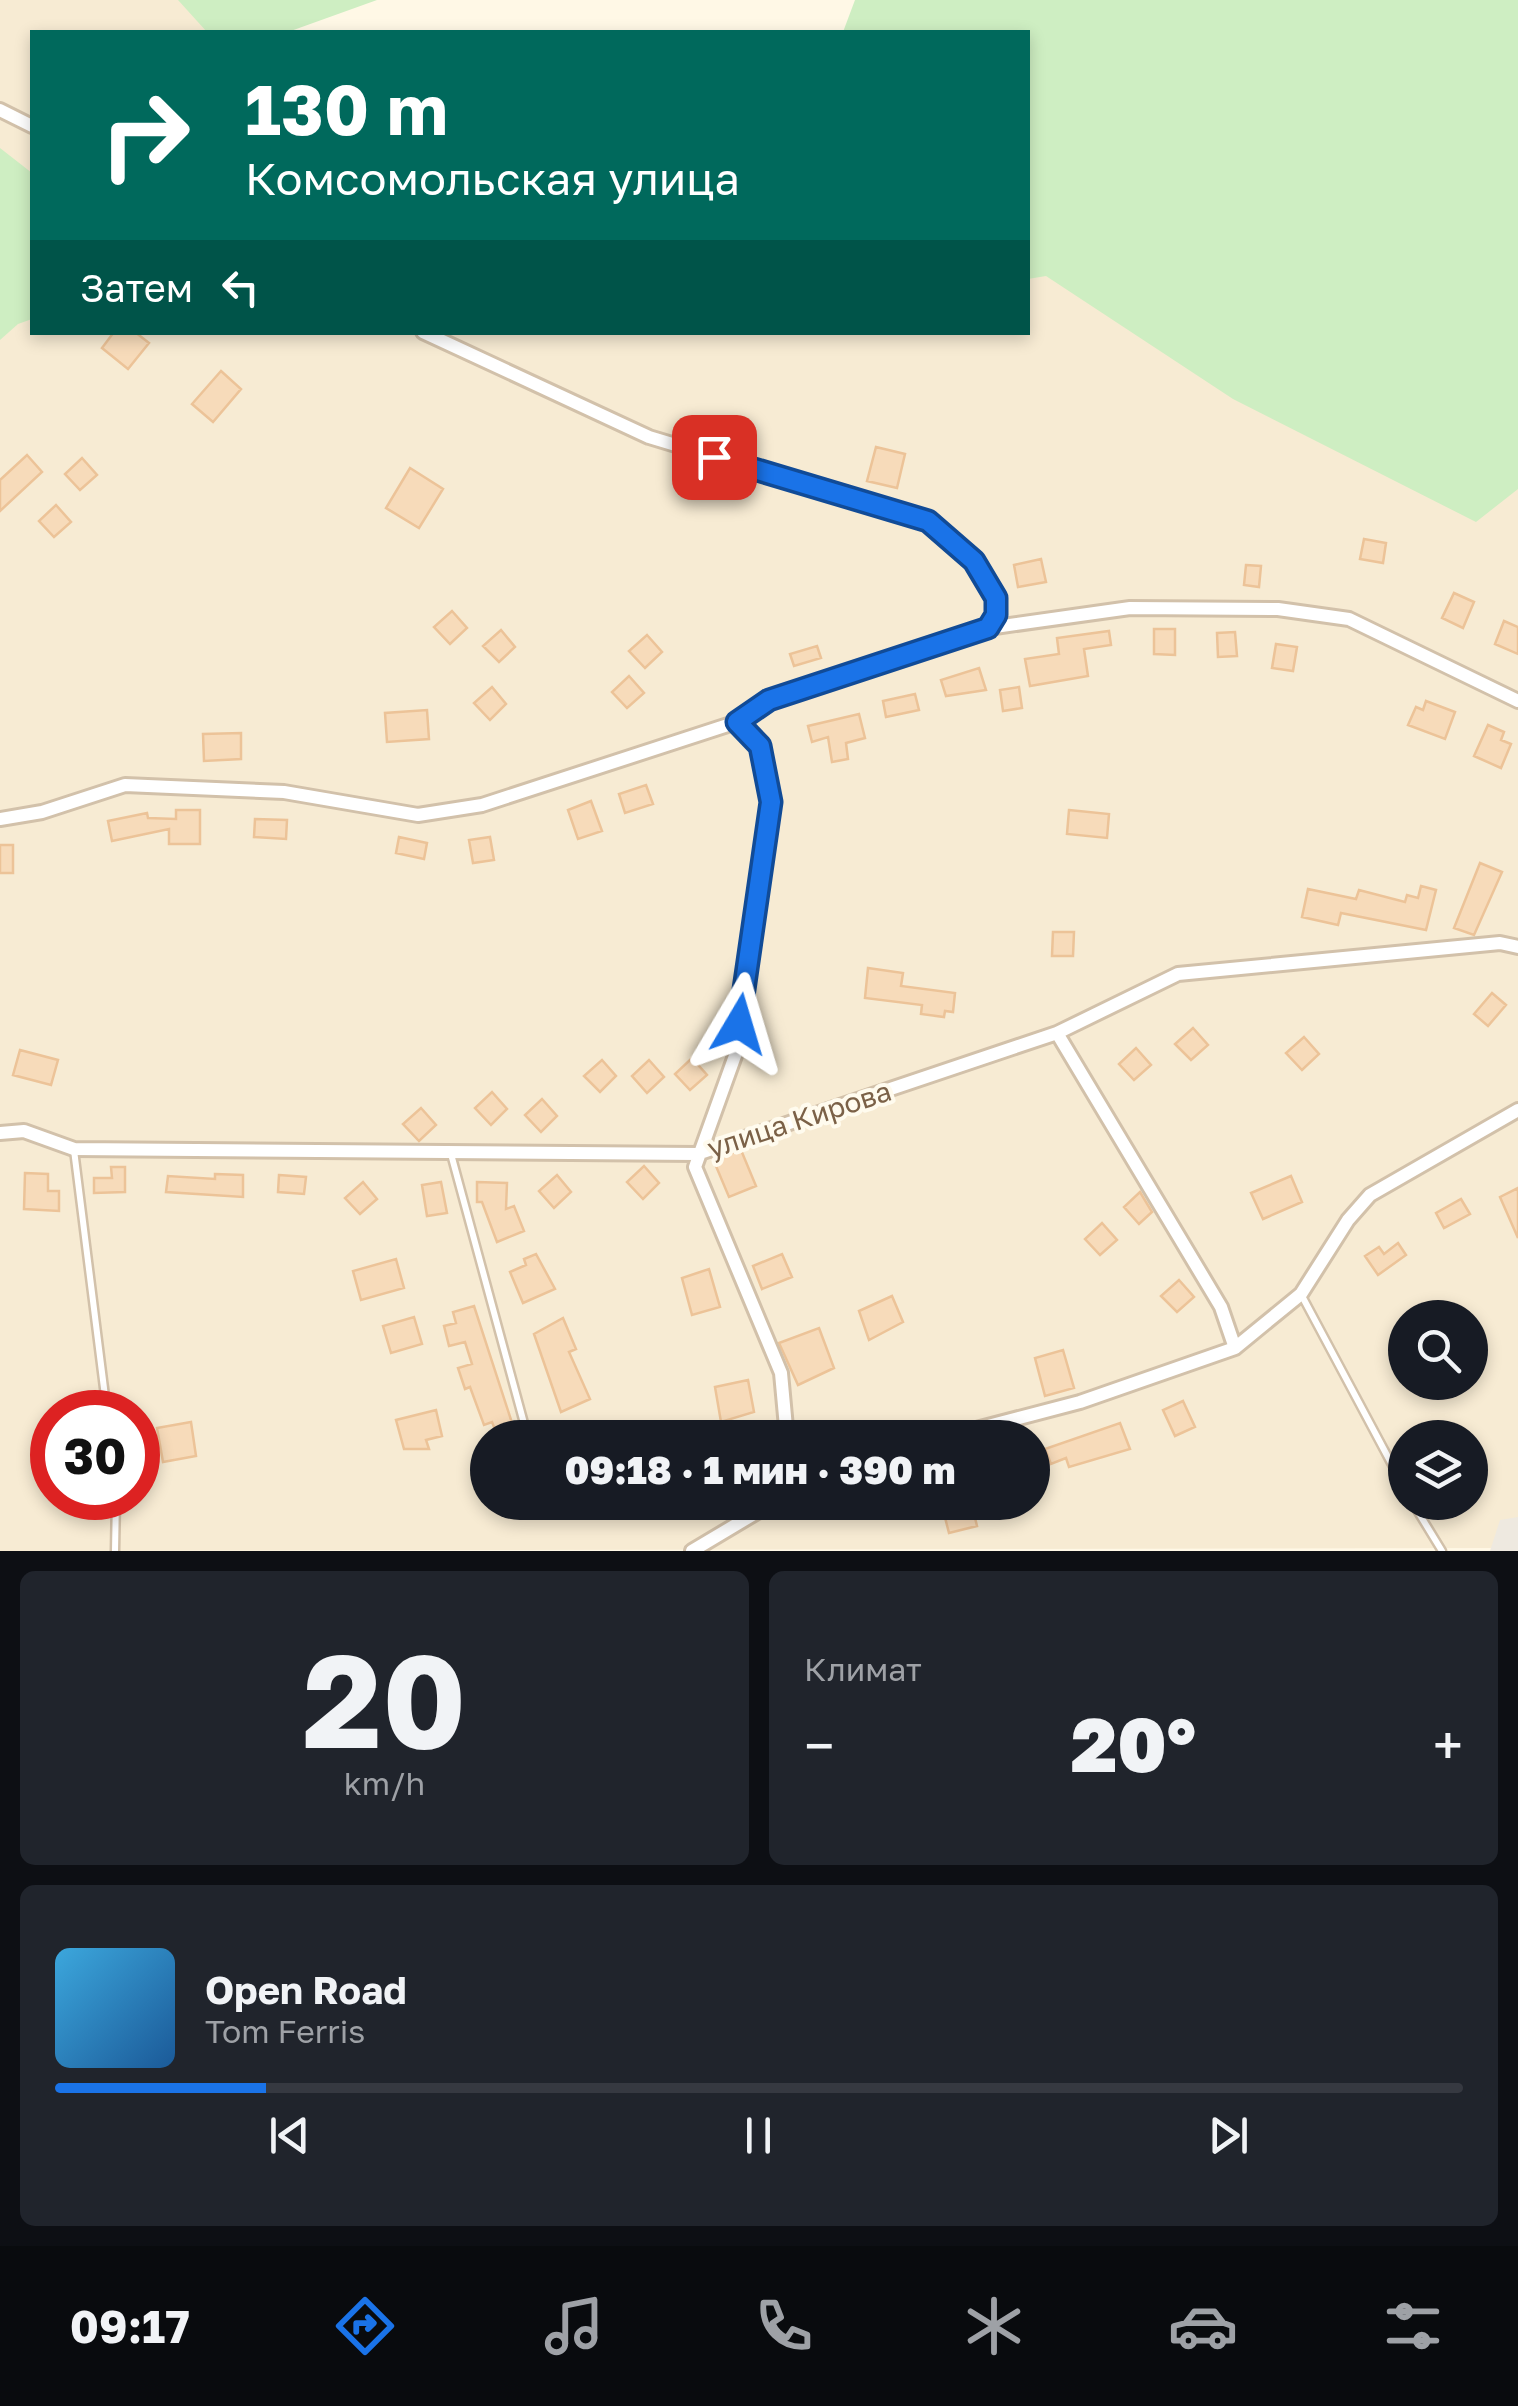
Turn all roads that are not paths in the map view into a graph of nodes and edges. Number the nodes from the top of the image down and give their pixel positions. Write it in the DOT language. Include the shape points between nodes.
graph roads {
  1 [pos="0,110"];
  2 [pos="30,125"];
  3 [pos="429,335"];
  4 [pos="988,628"];
  5 [pos="1518,701"];
  6 [pos="737,722"];
  7 [pos="0,818"];
  8 [pos="1518,947"];
  9 [pos="1058,1033"];
  10 [pos="1518,1110"];
  11 [pos="0,1133"];
  12 [pos="74,1148"];
  13 [pos="451,1154"];
  14 [pos="698,1154"];
  15 [pos="1301,1294"];
  16 [pos="1235,1348"];
  17 [pos="104,1390"];
  18 [pos="523,1420"];
  19 [pos="786,1420"];
  20 [pos="1011,1420"];
  21 [pos="1388,1456"];
  22 [pos="116,1520"];
  23 [pos="744,1520"];
  24 [pos="1423,1520"];
  25 [pos="115,1551"];
  26 [pos="692,1551"];
  27 [pos="1442,1551"];
  1 -- 2 [label="street"];
  3 -- 4 [label="street" via="649,437 928,521 974,561 996,598"];
  4 -- 5 [label="street" via="1130,608 1316,613 1348,619"];
  4 -- 6 [label="street" via="769,700"];
  6 -- 7 [label="street" via="482,804 418,815 284,792 125,785"];
  6 -- 14 [label="street" via="760,746 771,802 736,1053"];
  8 -- 9 [label="street, улица Кирова" via="1178,974"];
  9 -- 14 [label="street, улица Кирова"];
  9 -- 16 [label="street" via="1221,1307"];
  10 -- 15 [label="street" via="1370,1195"];
  11 -- 12 [label="street, улица Кирова" via="24,1132"];
  12 -- 13 [label="street, улица Кирова"];
  12 -- 17 [label="lane"];
  13 -- 14 [label="street, улица Кирова"];
  13 -- 18 [label="lane"];
  14 -- 19 [label="street" via="694,1167 781,1373"];
  15 -- 16 [label="street"];
  15 -- 21 [label="lane"];
  16 -- 20 [label="street"];
  22 -- 25 [label="lane"];
  23 -- 26 [label="street"];
  24 -- 27 [label="lane"];
}
